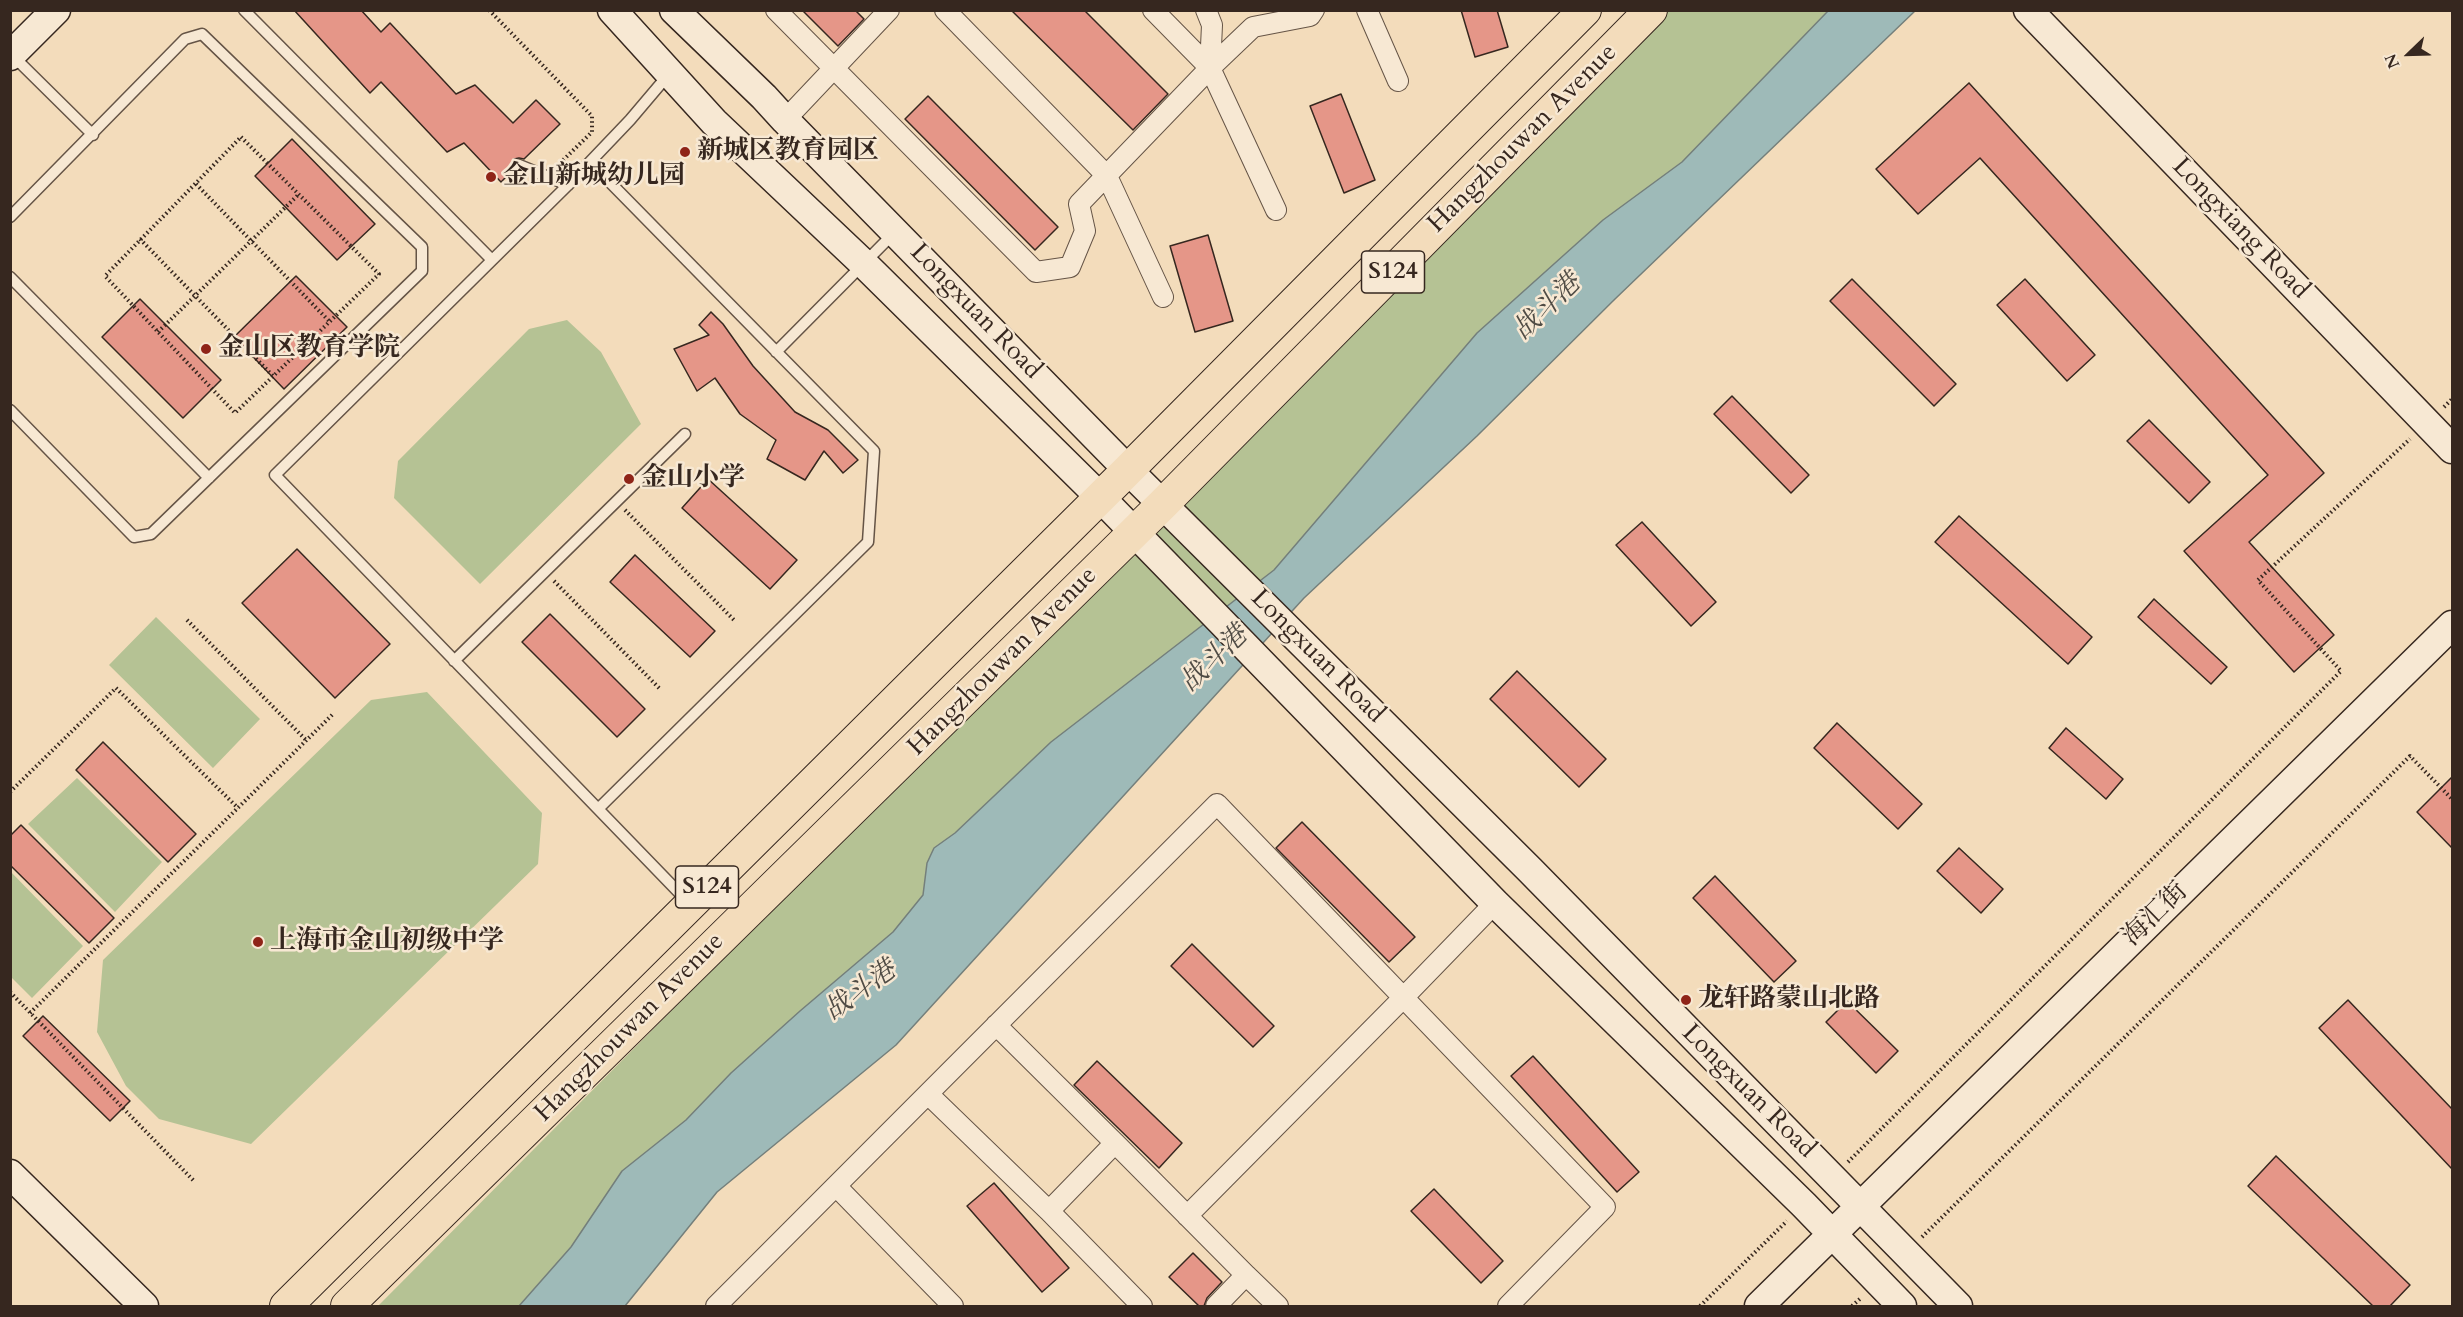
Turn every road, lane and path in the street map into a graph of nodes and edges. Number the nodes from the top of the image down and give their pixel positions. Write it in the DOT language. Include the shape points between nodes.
graph roads {
  1 [pos="56,10"];
  2 [pos="244,10"];
  3 [pos="489,10"];
  4 [pos="612,10"];
  5 [pos="674,10"];
  6 [pos="776,10"];
  7 [pos="889,10"];
  8 [pos="945,10"];
  9 [pos="1153,10"];
  10 [pos="1206,10"];
  11 [pos="1314,10"];
  12 [pos="1368,10"];
  13 [pos="1585,10"];
  14 [pos="1651,10"];
  15 [pos="2028,10"];
  16 [pos="11,55"];
  17 [pos="834,67"];
  18 [pos="1210,68"];
  19 [pos="669,74"];
  20 [pos="1398,81"];
  21 [pos="785,120"];
  22 [pos="93,135"];
  23 [pos="590,162"];
  24 [pos="519,165"];
  25 [pos="547,176"];
  26 [pos="1107,176"];
  27 [pos="196,184"];
  28 [pos="568,185"];
  29 [pos="299,194"];
  30 [pos="1276,210"];
  31 [pos="10,217"];
  32 [pos="896,231"];
  33 [pos="140,239"];
  34 [pos="251,240"];
  35 [pos="492,260"];
  36 [pos="864,264"];
  37 [pos="10,278"];
  38 [pos="195,296"];
  39 [pos="1163,297"];
  40 [pos="330,322"];
  41 [pos="158,332"];
  42 [pos="776,352"];
  43 [pos="273,376"];
  44 [pos="2452,399"];
  45 [pos="10,410"];
  46 [pos="2427,423"];
  47 [pos="685,434"];
  48 [pos="2452,449"];
  49 [pos="1128,470"];
  50 [pos="209,478"];
  51 [pos="1100,497"];
  52 [pos="616,501"];
  53 [pos="1163,504"];
  54 [pos="1134,532"];
  55 [pos="545,572"];
  56 [pos="187,620"];
  57 [pos="734,620"];
  58 [pos="2452,625"];
  59 [pos="454,661"];
  60 [pos="660,689"];
  61 [pos="334,713"];
  62 [pos="306,740"];
  63 [pos="10,792"];
  64 [pos="2452,799"];
  65 [pos="238,808"];
  66 [pos="598,809"];
  67 [pos="1495,903"];
  68 [pos="690,904"];
  69 [pos="10,992"];
  70 [pos="1402,999"];
  71 [pos="30,1013"];
  72 [pos="996,1025"];
  73 [pos="928,1095"];
  74 [pos="1115,1143"];
  75 [pos="10,1174"];
  76 [pos="1832,1178"];
  77 [pos="194,1181"];
  78 [pos="836,1186"];
  79 [pos="1804,1205"];
  80 [pos="1860,1206"];
  81 [pos="1049,1211"];
  82 [pos="1187,1216"];
  83 [pos="1833,1234"];
  84 [pos="1906,1253"];
  85 [pos="1246,1275"];
  86 [pos="144,1306"];
  87 [pos="286,1306"];
  88 [pos="347,1306"];
  89 [pos="716,1306"];
  90 [pos="953,1306"];
  91 [pos="1142,1306"];
  92 [pos="1216,1306"];
  93 [pos="1278,1306"];
  94 [pos="1508,1306"];
  95 [pos="1700,1306"];
  96 [pos="1759,1306"];
  97 [pos="1902,1306"];
  98 [pos="1958,1306"];
  1 -- 16 [label="street"];
  2 -- 35 [label="lane"];
  3 -- 25 [label="path" via="592,116 592,132"];
  4 -- 19 [label="street"];
  5 -- 21 [label="street, Longxuan Road"];
  6 -- 17 [label="street"];
  7 -- 17 [label="street"];
  8 -- 26 [label="street"];
  9 -- 18 [label="street"];
  10 -- 18 [label="street" via="1212,25"];
  11 -- 18 [label="street" via="1310,16 1252,27"];
  12 -- 20 [label="street"];
  13 -- 49 [label="main road, Hangzhouwan Avenue / S124"];
  14 -- 53 [label="main road, Hangzhouwan Avenue / S124"];
  15 -- 46 [label="street, Longxiang Road"];
  16 -- 22 [label="lane"];
  17 -- 21 [label="street"];
  17 -- 26 [label="street" via="1036,272 1070,267 1085,231 1079,204"];
  18 -- 26 [label="street"];
  18 -- 30 [label="street"];
  19 -- 23 [label="lane"];
  19 -- 36 [label="street"];
  21 -- 32 [label="street, Longxuan Road"];
  22 -- 31 [label="lane"];
  22 -- 50 [label="lane" via="185,39 202,34 422,247 422,271"];
  23 -- 28 [label="lane"];
  23 -- 42 [label="lane"];
  24 -- 25 [label="lane"];
  25 -- 28 [label="lane"];
  26 -- 39 [label="street"];
  27 -- 29 [label="path" via="241,137"];
  27 -- 33 [label="path"];
  27 -- 34 [label="path"];
  28 -- 35 [label="lane"];
  29 -- 34 [label="path"];
  29 -- 40 [label="path" via="379,274"];
  32 -- 36 [label="lane"];
  32 -- 49 [label="street, Longxuan Road"];
  33 -- 38 [label="path"];
  33 -- 41 [label="path" via="105,276"];
  34 -- 38 [label="path"];
  34 -- 40 [label="path"];
  35 -- 59 [label="lane" via="275,475"];
  36 -- 42 [label="lane"];
  36 -- 51 [label="street"];
  37 -- 50 [label="lane"];
  38 -- 41 [label="path"];
  38 -- 43 [label="path"];
  40 -- 43 [label="path"];
  41 -- 43 [label="path" via="235,413"];
  42 -- 66 [label="lane" via="874,451 868,543"];
  44 -- 46 [label="path"];
  45 -- 50 [label="lane" via="134,537 151,534"];
  46 -- 48 [label="street, Longxiang Road"];
  46 -- 76 [label="path" via="2258,580 2341,671"];
  47 -- 52 [label="lane"];
  49 -- 51 [label="main road, Hangzhouwan Avenue / S124"];
  49 -- 53 [label="street, Longxuan Road"];
  51 -- 54 [label="street"];
  51 -- 68 [label="main road, Hangzhouwan Avenue / S124"];
  52 -- 55 [label="lane"];
  52 -- 57 [label="path"];
  53 -- 54 [label="main road, Hangzhouwan Avenue / S124"];
  53 -- 76 [label="street, Longxuan Road"];
  54 -- 67 [label="street"];
  54 -- 88 [label="main road, Hangzhouwan Avenue / S124"];
  55 -- 59 [label="lane"];
  55 -- 60 [label="path"];
  56 -- 62 [label="path"];
  58 -- 80 [label="street, 海汇街"];
  59 -- 66 [label="lane"];
  61 -- 62 [label="path"];
  62 -- 65 [label="path"];
  63 -- 65 [label="path" via="116,688"];
  64 -- 84 [label="path" via="2410,756"];
  65 -- 71 [label="path"];
  66 -- 68 [label="lane"];
  67 -- 70 [label="street"];
  67 -- 79 [label="street"];
  68 -- 87 [label="main road, Hangzhouwan Avenue / S124"];
  69 -- 71 [label="path"];
  70 -- 72 [label="street" via="1217,804"];
  70 -- 82 [label="street"];
  70 -- 94 [label="street" via="1605,1207"];
  71 -- 77 [label="path"];
  72 -- 73 [label="street"];
  72 -- 74 [label="street"];
  73 -- 78 [label="street"];
  73 -- 81 [label="street"];
  74 -- 81 [label="street"];
  74 -- 82 [label="street"];
  75 -- 86 [label="street"];
  76 -- 80 [label="street, Longxuan Road"];
  78 -- 89 [label="street"];
  78 -- 90 [label="street"];
  79 -- 83 [label="street"];
  79 -- 95 [label="path"];
  80 -- 83 [label="street, 海汇街"];
  80 -- 84 [label="street, Longxuan Road"];
  81 -- 91 [label="street"];
  82 -- 85 [label="street"];
  83 -- 96 [label="street, 海汇街"];
  83 -- 97 [label="street"];
  84 -- 98 [label="street, Longxuan Road"];
  85 -- 92 [label="street"];
  85 -- 93 [label="street"];
}
